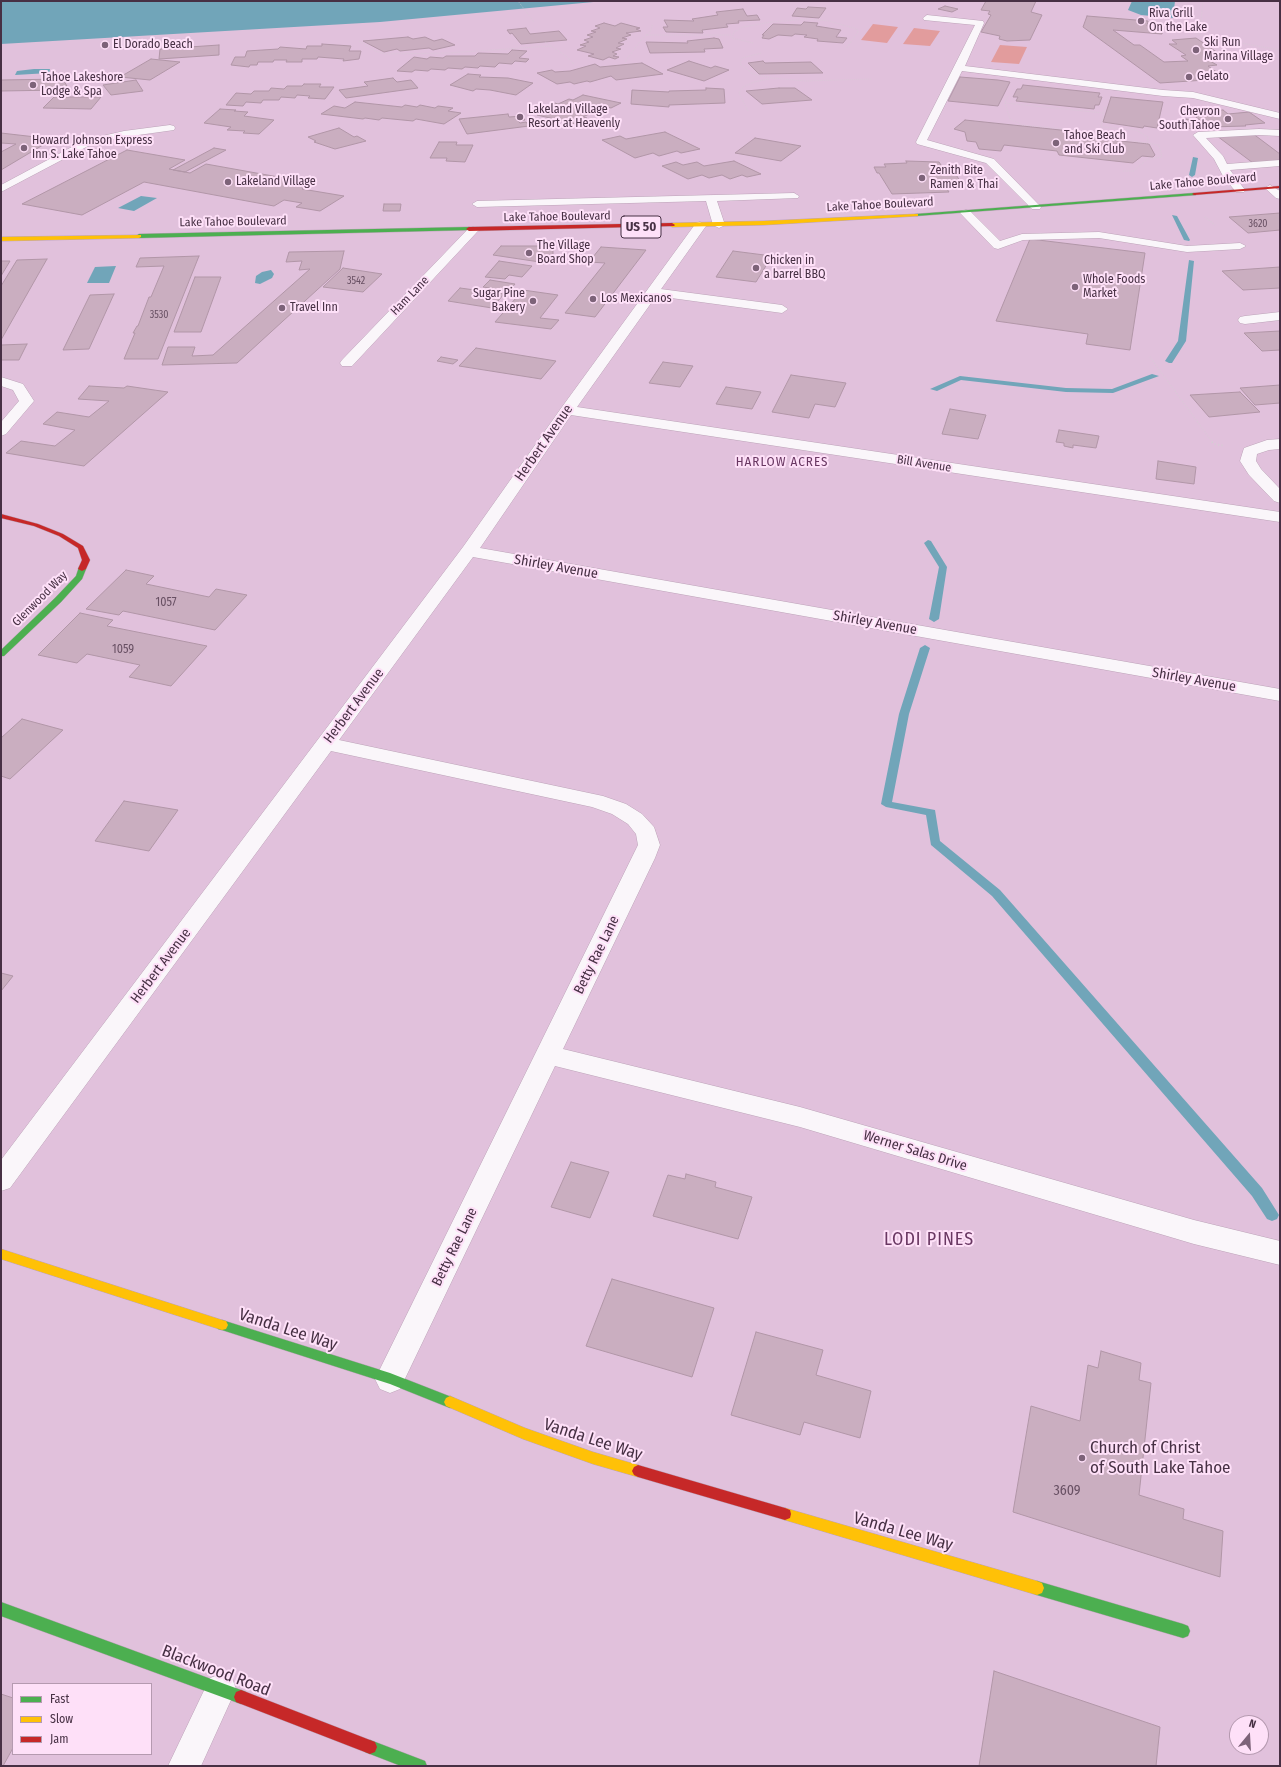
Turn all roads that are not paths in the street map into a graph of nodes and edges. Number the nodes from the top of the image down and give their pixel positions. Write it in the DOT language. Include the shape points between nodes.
graph roads {
  1 [pos="927,18"];
  2 [pos="959,68"];
  3 [pos="1280,116"];
  4 [pos="170,128"];
  5 [pos="1280,133"];
  6 [pos="1208,146"];
  7 [pos="1223,146"];
  8 [pos="1245,157"];
  9 [pos="1221,163"];
  10 [pos="1280,164"];
  11 [pos="1275,188"];
  12 [pos="1,189"];
  13 [pos="1240,190"];
  14 [pos="794,196"];
  15 [pos="1280,196"];
  16 [pos="710,197"];
  17 [pos="477,204"];
  18 [pos="1036,207"];
  19 [pos="966,212"];
  20 [pos="709,225"];
  21 [pos="473,230"];
  22 [pos="1,239"];
  23 [pos="1240,246"];
  24 [pos="653,292"];
  25 [pos="782,309"];
  26 [pos="1280,316"];
  27 [pos="1245,320"];
  28 [pos="347,362"];
  29 [pos="1,381"];
  30 [pos="567,410"];
  31 [pos="1,431"];
  32 [pos="1280,444"];
  33 [pos="1280,498"];
  34 [pos="1,516"];
  35 [pos="1280,517"];
  36 [pos="469,552"];
  37 [pos="1,654"];
  38 [pos="1280,695"];
  39 [pos="326,744"];
  40 [pos="549,1055"];
  41 [pos="1,1180"];
  42 [pos="1280,1253"];
  43 [pos="1,1254"];
  44 [pos="390,1379"];
  45 [pos="1,1608"];
  46 [pos="1183,1631"];
  47 [pos="221,1689"];
  48 [pos="409,1764"];
  49 [pos="184,1766"];
  1 -- 2 [label="lane" via="980,23"];
  2 -- 3 [label="lane" via="1193,95"];
  2 -- 18 [label="lane" via="921,142 990,161"];
  4 -- 12 [label="lane" via="89,142"];
  5 -- 6 [label="lane" via="1198,135"];
  6 -- 7 [label="lane"];
  6 -- 9 [label="lane"];
  8 -- 9 [label="lane"];
  9 -- 10 [label="lane"];
  9 -- 13 [label="lane"];
  11 -- 13 [label="main road, Lake Tahoe Boulevard / US 50"];
  11 -- 15 [label="lane"];
  13 -- 18 [label="main road, Lake Tahoe Boulevard / US 50"];
  14 -- 16 [label="lane"];
  16 -- 17 [label="lane"];
  16 -- 20 [label="lane"];
  18 -- 19 [label="main road, Lake Tahoe Boulevard / US 50"];
  19 -- 20 [label="main road, Lake Tahoe Boulevard / US 50"];
  19 -- 23 [label="lane" via="998,246 1022,237 1099,235 1187,249"];
  20 -- 21 [label="main road, Lake Tahoe Boulevard / US 50"];
  20 -- 24 [label="street, Herbert Avenue"];
  21 -- 22 [label="main road, Lake Tahoe Boulevard / US 50"];
  21 -- 28 [label="lane, Ham Lane"];
  24 -- 25 [label="lane"];
  24 -- 30 [label="street, Herbert Avenue"];
  26 -- 27 [label="street"];
  29 -- 31 [label="street" via="18,387 27,401"];
  30 -- 35 [label="street, Bill Avenue"];
  30 -- 36 [label="street, Herbert Avenue"];
  32 -- 33 [label="street" via="1262,446 1250,451 1248,461"];
  34 -- 37 [label="main road, Glenwood Way" via="61,535 81,546 86,560 79,577"];
  36 -- 38 [label="street, Shirley Avenue"];
  36 -- 39 [label="street, Herbert Avenue"];
  39 -- 40 [label="street, Betty Rae Lane" via="596,802 619,809 635,819 646,832 649,845 644,858"];
  39 -- 41 [label="street, Herbert Avenue"];
  40 -- 42 [label="street, Werner Salas Drive" via="800,1117 1187,1230"];
  40 -- 44 [label="street, Betty Rae Lane"];
  43 -- 44 [label="main road, Vanda Lee Way"];
  44 -- 46 [label="main road, Vanda Lee Way" via="523,1433 593,1458"];
  45 -- 47 [label="main road, Blackwood Road"];
  47 -- 48 [label="main road, Blackwood Road"];
  47 -- 49 [label="lane"];
}
